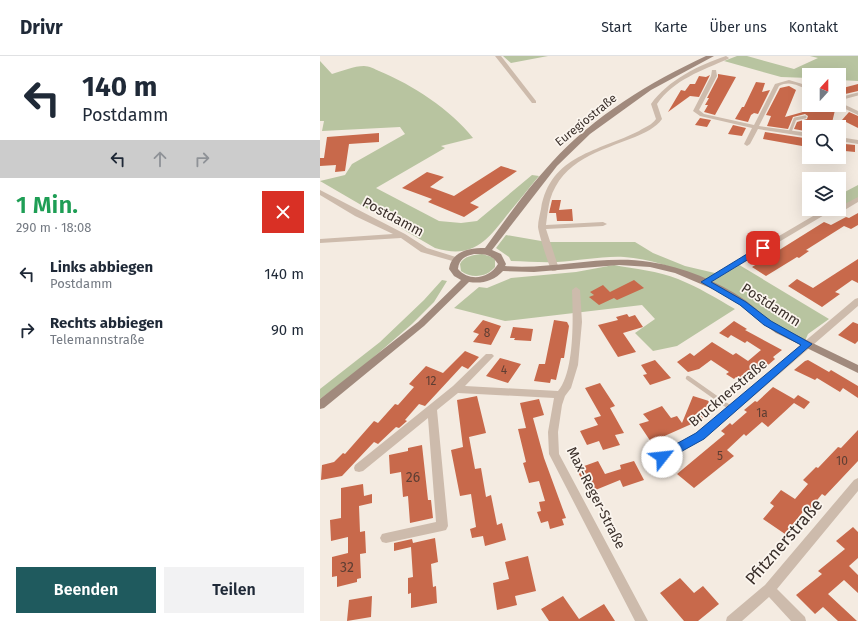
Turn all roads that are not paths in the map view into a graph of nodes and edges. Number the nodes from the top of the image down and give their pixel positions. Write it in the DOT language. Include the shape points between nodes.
graph roads {
  1 [pos="498,56"];
  2 [pos="711,56"];
  3 [pos="726,58"];
  4 [pos="714,71"];
  5 [pos="802,85"];
  6 [pos="858,94"];
  7 [pos="846,97"];
  8 [pos="534,102"];
  9 [pos="846,107"];
  10 [pos="858,113"];
  11 [pos="805,117"];
  12 [pos="755,127"];
  13 [pos="790,132"];
  14 [pos="802,134"];
  15 [pos="846,140"];
  16 [pos="858,142"];
  17 [pos="747,144"];
  18 [pos="320,192"];
  19 [pos="858,199"];
  20 [pos="603,224"];
  21 [pos="542,227"];
  22 [pos="402,236"];
  23 [pos="320,241"];
  24 [pos="487,252"];
  25 [pos="456,260"];
  26 [pos="500,268"];
  27 [pos="555,269"];
  28 [pos="467,279"];
  29 [pos="705,282"];
  30 [pos="576,290"];
  31 [pos="858,301"];
  32 [pos="807,344"];
  33 [pos="489,356"];
  34 [pos="858,369"];
  35 [pos="688,378"];
  36 [pos="456,389"];
  37 [pos="560,395"];
  38 [pos="320,405"];
  39 [pos="432,409"];
  40 [pos="732,409"];
  41 [pos="662,457"];
  42 [pos="359,468"];
  43 [pos="857,485"];
  44 [pos="386,538"];
  45 [pos="769,589"];
  46 [pos="642,621"];
  47 [pos="732,621"];
  48 [pos="800,621"];
  1 -- 8 [label="street"];
  2 -- 24 [label="main road, Euregiostraße" via="658,84 588,132 554,164"];
  3 -- 21 [label="street" via="682,79 659,97 654,104 659,119 656,124 586,154 566,167 549,190 543,210"];
  4 -- 12 [label="street" via="714,76 696,111 702,115"];
  5 -- 12 [label="street" via="792,81 777,85"];
  6 -- 7 [label="lane"];
  9 -- 10 [label="street"];
  11 -- 13 [label="lane" via="796,119"];
  12 -- 13 [label="street"];
  12 -- 17 [label="street"];
  13 -- 14 [label="street"];
  15 -- 16 [label="street"];
  18 -- 22 [label="street, Postdamm"];
  19 -- 29 [label="street" via="840,209 830,209"];
  20 -- 21 [label="street"];
  21 -- 27 [label="street"];
  22 -- 23 [label="street"];
  22 -- 25 [label="street, Postdamm" via="424,250"];
  24 -- 25 [label="main road" via="473,251"];
  24 -- 26 [label="main road" via="498,256 502,264"];
  25 -- 28 [label="main road" via="453,269 460,277"];
  26 -- 27 [label="main road, Postdamm"];
  26 -- 28 [label="main road" via="496,273 483,279"];
  27 -- 29 [label="main road, Postdamm" via="614,263 637,264 681,272"];
  28 -- 38 [label="main road" via="421,324"];
  29 -- 32 [label="main road, Postdamm" via="743,304 767,323"];
  30 -- 37 [label="street, Max-Reger-Straße" via="578,322 573,365 566,388"];
  31 -- 32 [label="street, Brucknerstraße"];
  32 -- 34 [label="main road, Postdamm"];
  32 -- 40 [label="street, Brucknerstraße"];
  33 -- 36 [label="street"];
  35 -- 40 [label="lane"];
  36 -- 37 [label="street"];
  36 -- 39 [label="street"];
  37 -- 46 [label="street, Max-Reger-Straße" via="553,432 554,454"];
  39 -- 42 [label="street"];
  39 -- 44 [label="street" via="442,526"];
  40 -- 41 [label="street, Brucknerstraße" via="700,436"];
  43 -- 45 [label="street, Pfitznerstraße"];
  45 -- 47 [label="street, Pfitznerstraße"];
  45 -- 48 [label="street"];
}
